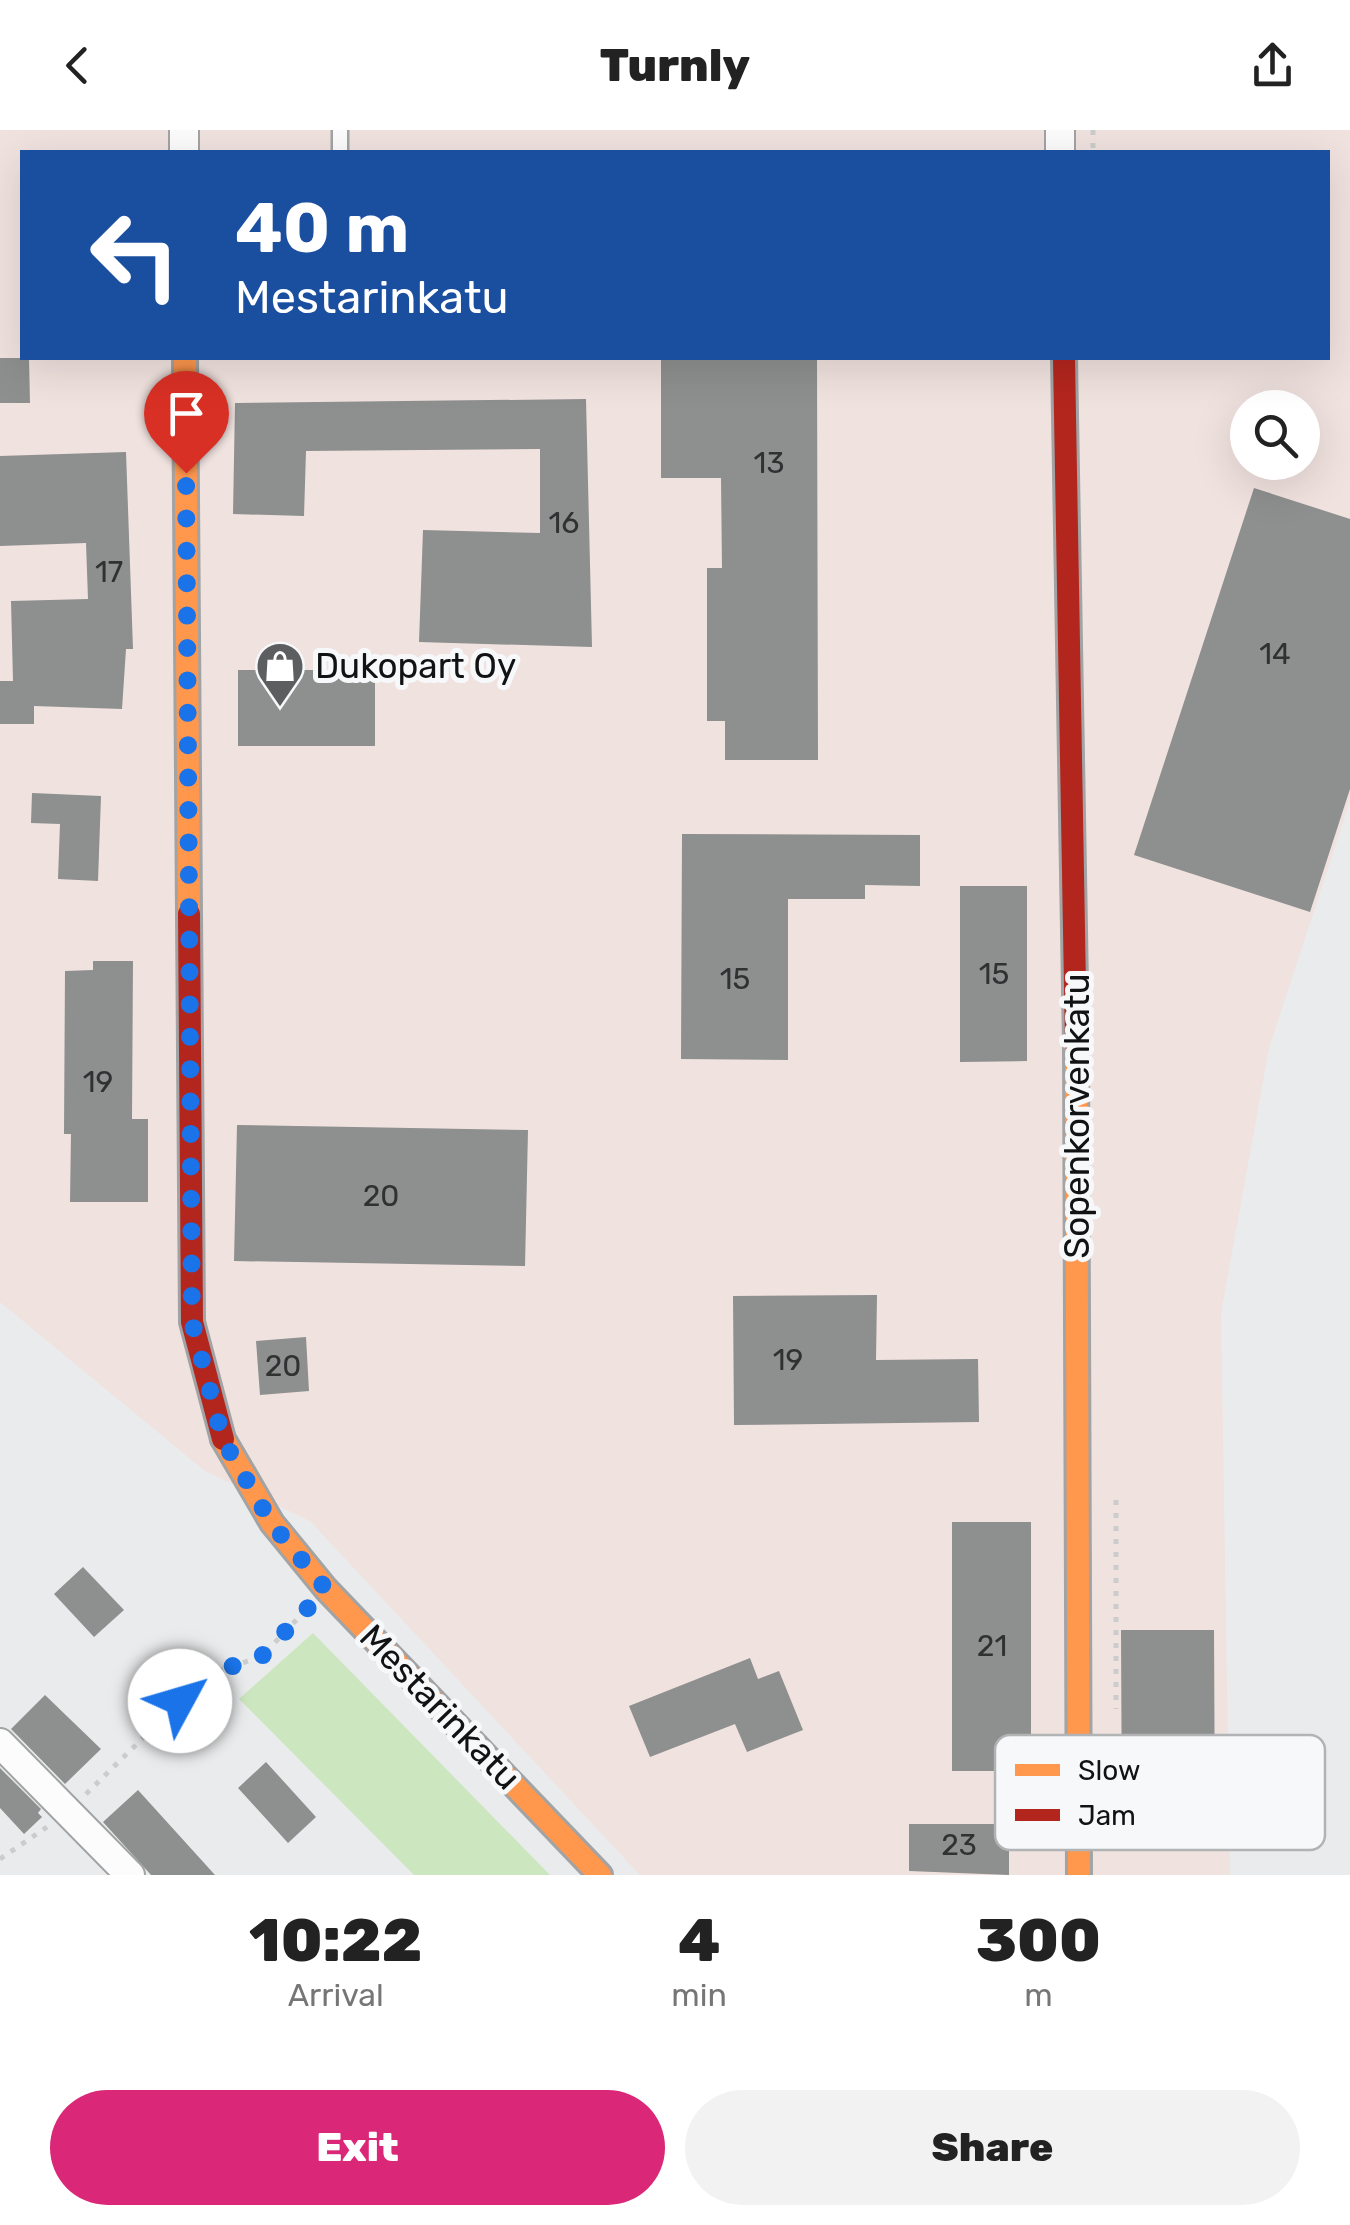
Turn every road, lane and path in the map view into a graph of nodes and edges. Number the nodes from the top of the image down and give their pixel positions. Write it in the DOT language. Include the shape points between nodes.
graph roads {
  1 [pos="185,360"];
  2 [pos="1064,360"];
  3 [pos="326,1589"];
  4 [pos="1079,1735"];
  5 [pos="0,1743"];
  6 [pos="68,1812"];
  7 [pos="1079,1850"];
  8 [pos="0,1859"];
  9 [pos="130,1875"];
  10 [pos="600,1875"];
  11 [pos="1079,1875"];
  1 -- 3 [label="street, Mestarinkatu" via="192,1322 223,1440 272,1524"];
  2 -- 4 [label="street, Sopenkorvenkatu" via="1076,962"];
  3 -- 6 [label="path" via="261,1657 208,1674"];
  3 -- 10 [label="street, Mestarinkatu"];
  5 -- 6 [label="street"];
  6 -- 8 [label="path"];
  6 -- 9 [label="street"];
  7 -- 11 [label="street, Sopenkorvenkatu"];
}
